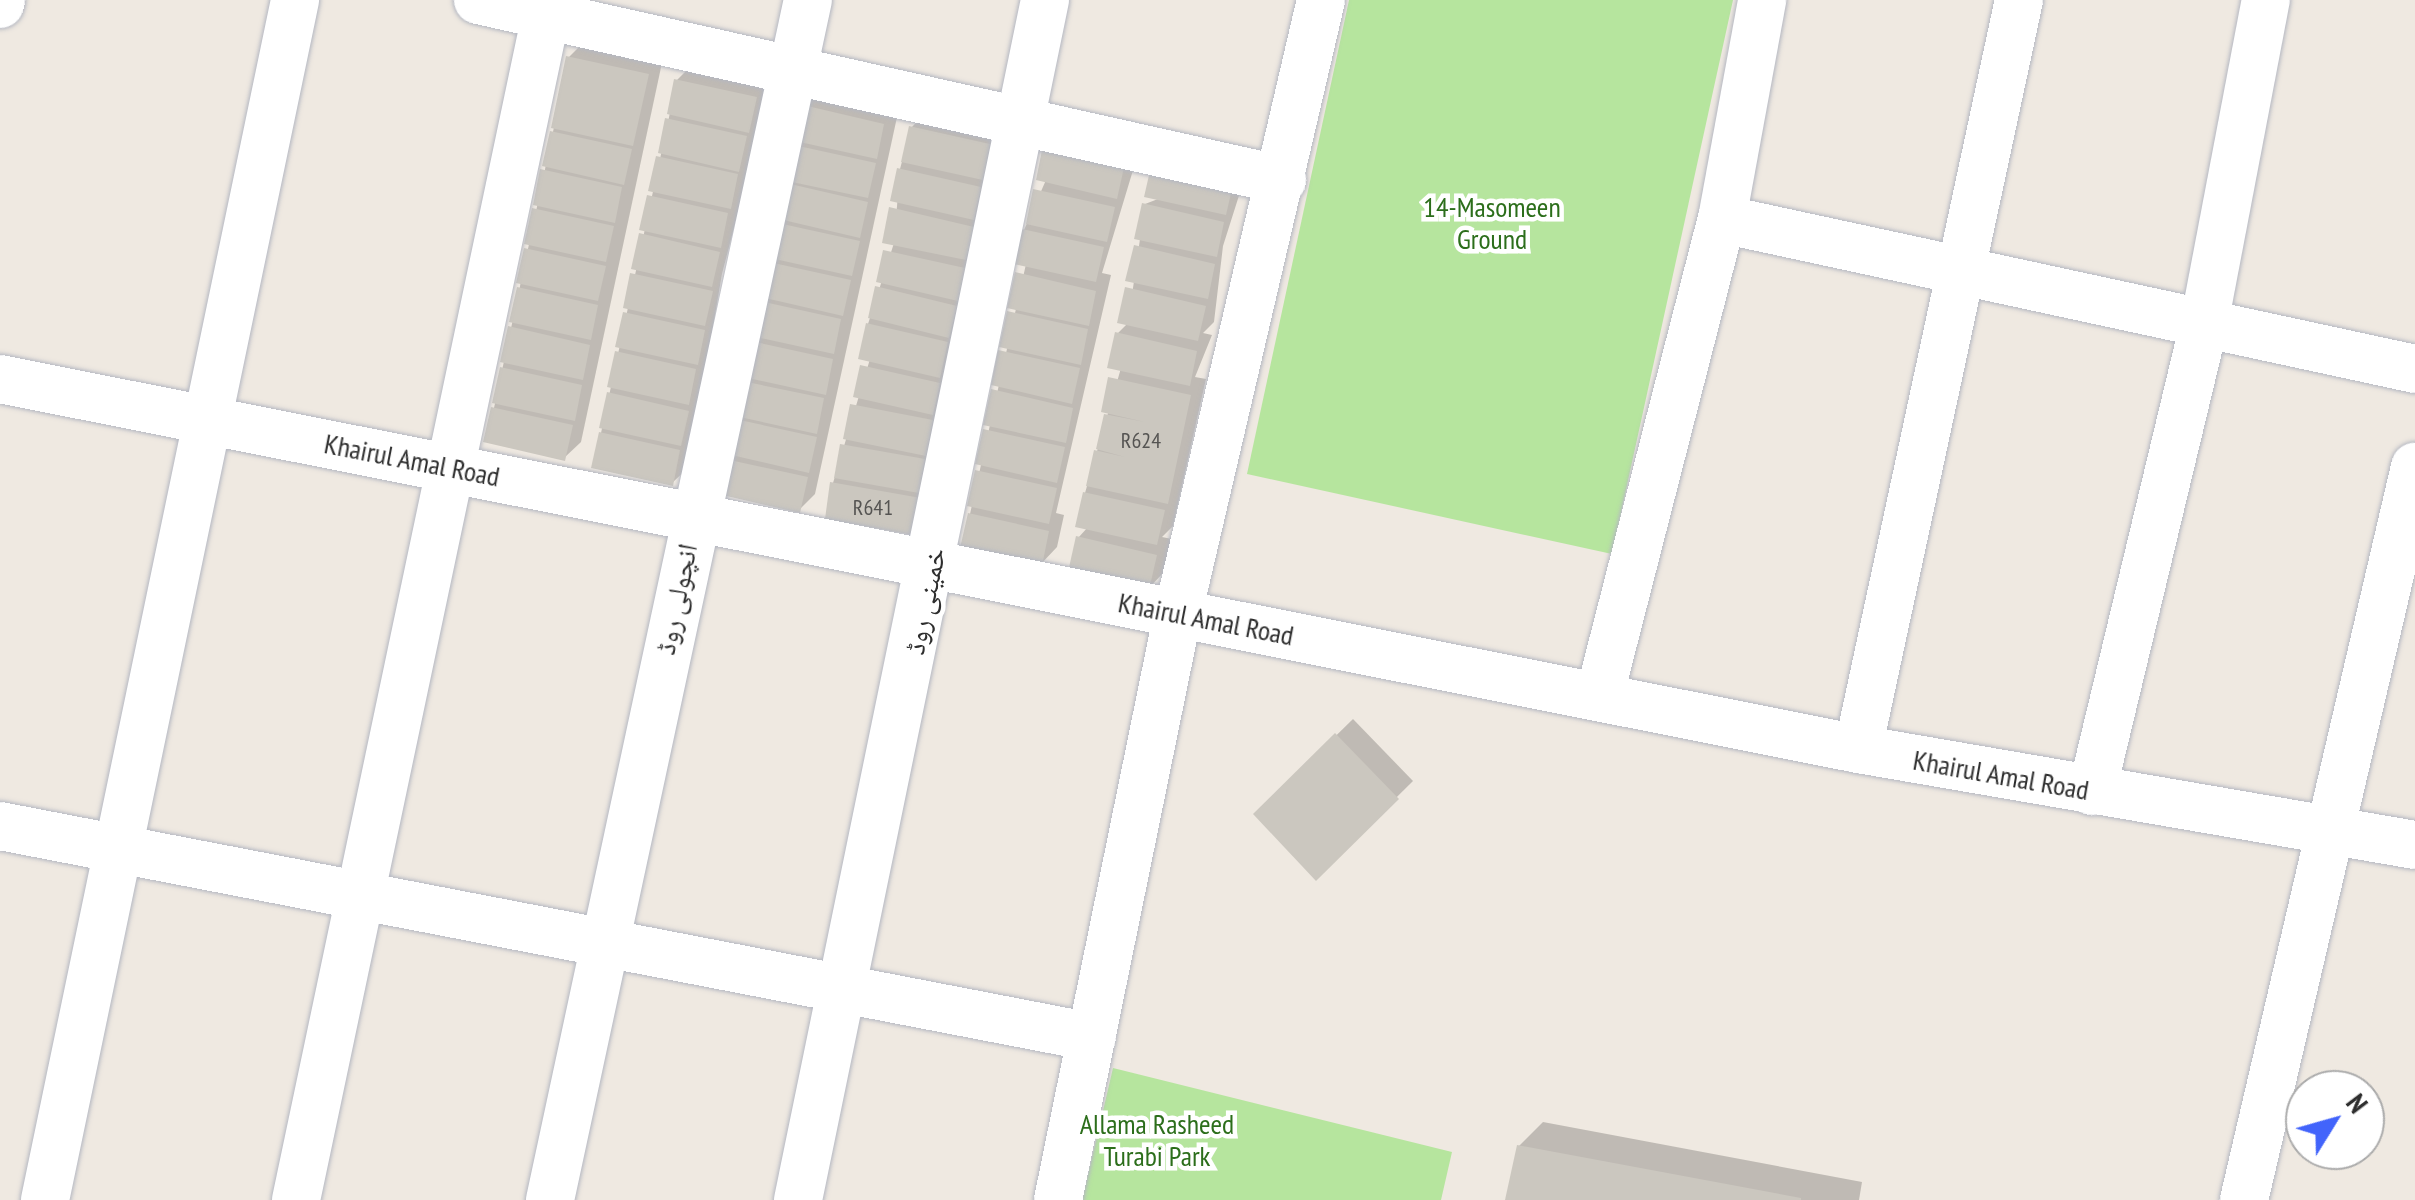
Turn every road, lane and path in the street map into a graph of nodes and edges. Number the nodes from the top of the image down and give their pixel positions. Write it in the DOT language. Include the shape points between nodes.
graph roads {
  1 [pos="295,0"];
  2 [pos="478,0"];
  3 [pos="808,0"];
  4 [pos="1045,0"];
  5 [pos="1321,0"];
  6 [pos="1762,0"];
  7 [pos="2020,0"];
  8 [pos="2266,0"];
  9 [pos="548,6"];
  10 [pos="794,70"];
  11 [pos="1016,120"];
  12 [pos="1282,180"];
  13 [pos="1722,220"];
  14 [pos="1964,272"];
  15 [pos="2204,324"];
  16 [pos="2415,370"];
  17 [pos="0,378"];
  18 [pos="207,420"];
  19 [pos="2415,467"];
  20 [pos="455,469"];
  21 [pos="693,516"];
  22 [pos="933,564"];
  23 [pos="1178,613"];
  24 [pos="1599,697"];
  25 [pos="1858,749"];
  26 [pos="2092,792"];
  27 [pos="0,826"];
  28 [pos="2330,830"];
  29 [pos="2415,845"];
  30 [pos="112,848"];
  31 [pos="366,898"];
  32 [pos="604,944"];
  33 [pos="843,986"];
  34 [pos="1092,1037"];
  35 [pos="45,1200"];
  36 [pos="296,1200"];
  37 [pos="550,1200"];
  38 [pos="798,1200"];
  39 [pos="1058,1200"];
  40 [pos="2244,1200"];
  1 -- 18 [label="street"];
  2 -- 9 [label="street"];
  3 -- 10 [label="street, انچولی روڈ"];
  4 -- 11 [label="street, خمینی روڈ"];
  5 -- 12 [label="street"];
  6 -- 13 [label="street"];
  7 -- 14 [label="street"];
  8 -- 15 [label="street"];
  9 -- 10 [label="street"];
  9 -- 20 [label="street"];
  10 -- 11 [label="street"];
  10 -- 21 [label="street, انچولی روڈ"];
  11 -- 12 [label="street"];
  11 -- 22 [label="street, خمینی روڈ"];
  12 -- 23 [label="street"];
  13 -- 14 [label="street"];
  13 -- 24 [label="street"];
  14 -- 15 [label="street"];
  14 -- 25 [label="street"];
  15 -- 16 [label="street"];
  15 -- 26 [label="street"];
  17 -- 18 [label="street, Khairul Amal Road"];
  18 -- 20 [label="street, Khairul Amal Road"];
  18 -- 30 [label="street"];
  19 -- 28 [label="street"];
  20 -- 21 [label="street, Khairul Amal Road"];
  20 -- 31 [label="street"];
  21 -- 22 [label="street, Khairul Amal Road"];
  21 -- 32 [label="street, انچولی روڈ"];
  22 -- 23 [label="street, Khairul Amal Road"];
  22 -- 33 [label="street, خمینی روڈ"];
  23 -- 24 [label="street, Khairul Amal Road"];
  23 -- 34 [label="street"];
  24 -- 25 [label="street, Khairul Amal Road"];
  25 -- 26 [label="street, Khairul Amal Road"];
  26 -- 28 [label="street, Khairul Amal Road"];
  27 -- 30 [label="street"];
  28 -- 29 [label="street, Khairul Amal Road"];
  28 -- 40 [label="street"];
  30 -- 31 [label="street"];
  30 -- 35 [label="street"];
  31 -- 32 [label="street"];
  31 -- 36 [label="street"];
  32 -- 33 [label="street"];
  32 -- 37 [label="street, انچولی روڈ"];
  33 -- 34 [label="street"];
  33 -- 38 [label="street, خمینی روڈ"];
  34 -- 39 [label="street"];
}
